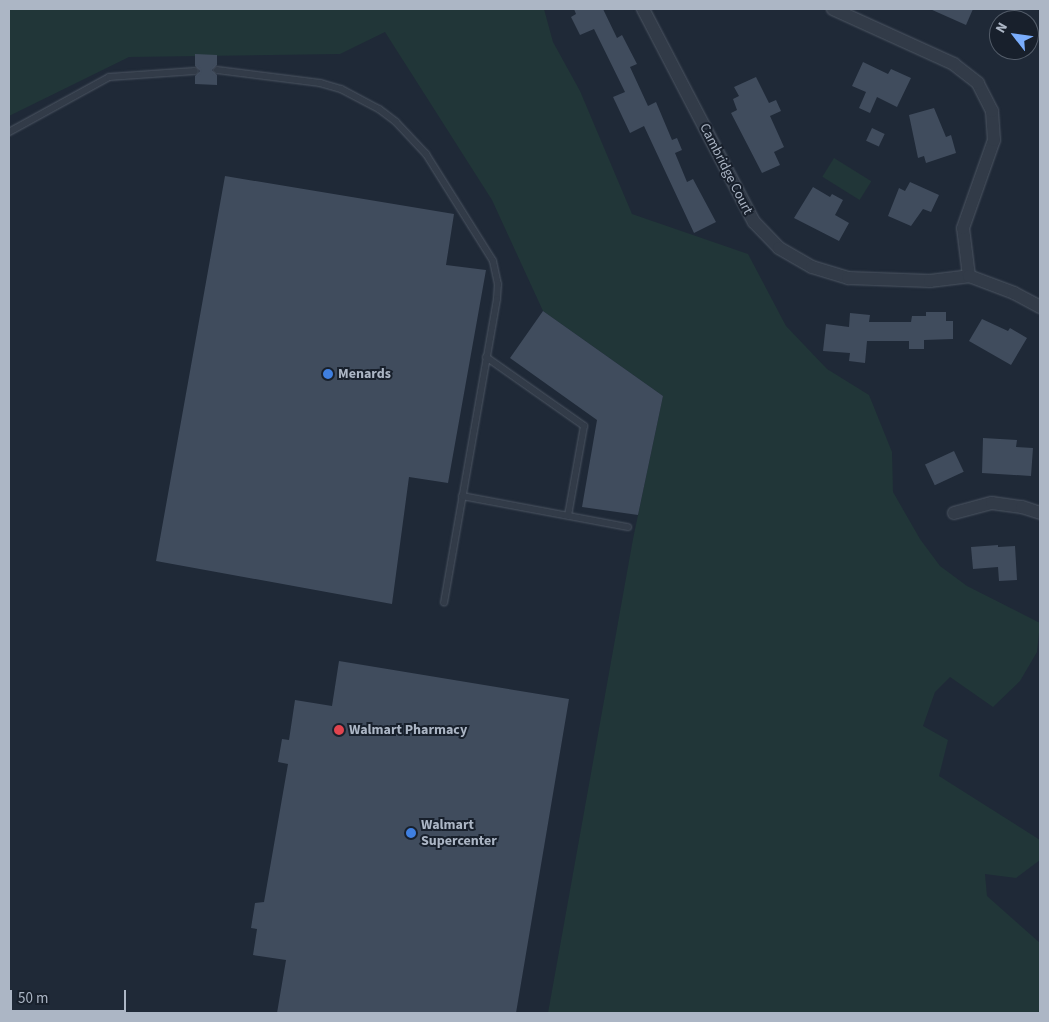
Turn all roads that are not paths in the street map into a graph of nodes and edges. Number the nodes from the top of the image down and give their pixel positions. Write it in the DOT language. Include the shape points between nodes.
graph roads {
  1 [pos="643,9"];
  2 [pos="833,9"];
  3 [pos="217,70"];
  4 [pos="195,71"];
  5 [pos="9,132"];
  6 [pos="969,276"];
  7 [pos="1040,307"];
  8 [pos="486,357"];
  9 [pos="462,496"];
  10 [pos="954,513"];
  11 [pos="1040,513"];
  12 [pos="568,516"];
  13 [pos="628,527"];
  14 [pos="444,602"];
  1 -- 6 [label="street, Cambridge Court" via="754,222 780,248 812,267 848,278 930,281"];
  2 -- 6 [label="street" via="954,64 978,83 992,111 994,140 962,228"];
  3 -- 8 [label="lane" via="299,79 341,89 379,109 412,137 493,262 498,292"];
  4 -- 5 [label="lane" via="109,77"];
  6 -- 7 [label="street"];
  8 -- 9 [label="lane"];
  8 -- 12 [label="lane" via="584,426"];
  9 -- 12 [label="lane"];
  9 -- 14 [label="lane"];
  10 -- 11 [label="street" via="992,503 1022,506"];
  12 -- 13 [label="lane"];
}
